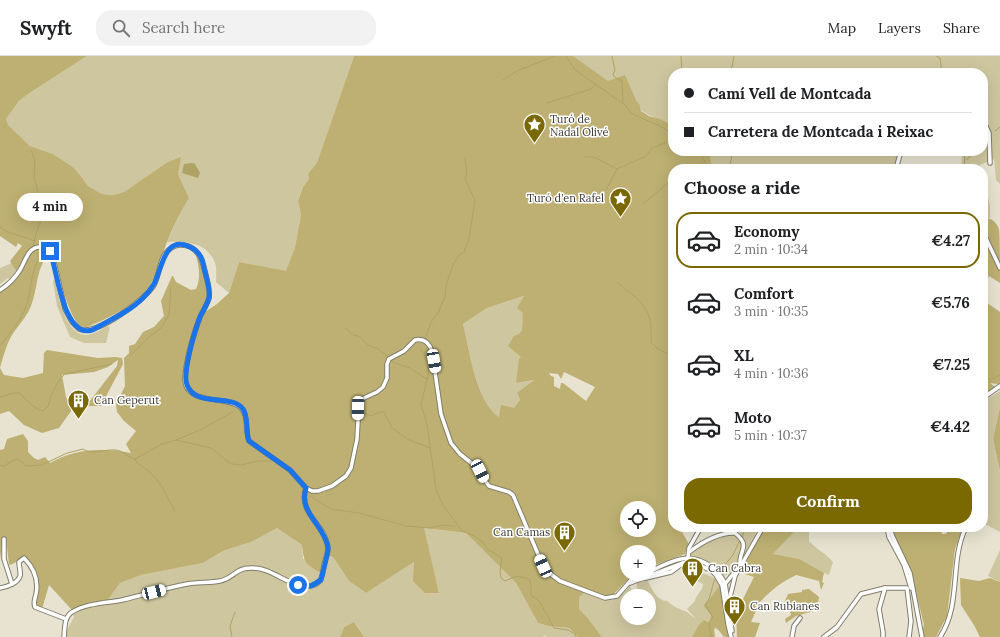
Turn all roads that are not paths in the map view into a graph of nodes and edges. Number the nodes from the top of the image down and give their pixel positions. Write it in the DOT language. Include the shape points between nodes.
graph roads {
  1 [pos="988,131"];
  2 [pos="990,163"];
  3 [pos="988,243"];
  4 [pos="1000,268"];
  5 [pos="0,290"];
  6 [pos="1000,386"];
  7 [pos="988,394"];
  8 [pos="306,488"];
  9 [pos="698,532"];
  10 [pos="760,532"];
  11 [pos="888,532"];
  12 [pos="890,532"];
  13 [pos="892,532"];
  14 [pos="964,532"];
  15 [pos="890,538"];
  16 [pos="4,539"];
  17 [pos="689,552"];
  18 [pos="901,552"];
  19 [pos="688,558"];
  20 [pos="683,563"];
  21 [pos="903,563"];
  22 [pos="740,566"];
  23 [pos="669,567"];
  24 [pos="656,568"];
  25 [pos="711,568"];
  26 [pos="656,570"];
  27 [pos="656,572"];
  28 [pos="671,572"];
  29 [pos="732,574"];
  30 [pos="656,575"];
  31 [pos="911,575"];
  32 [pos="721,579"];
  33 [pos="734,579"];
  34 [pos="631,581"];
  35 [pos="635,581"];
  36 [pos="12,584"];
  37 [pos="725,584"];
  38 [pos="628,585"];
  39 [pos="0,588"];
  40 [pos="885,588"];
  41 [pos="914,595"];
  42 [pos="728,602"];
  43 [pos="726,606"];
  44 [pos="800,618"];
  45 [pos="66,619"];
  46 [pos="947,624"];
  47 [pos="921,636"];
  48 [pos="64,637"];
  49 [pos="733,637"];
  50 [pos="792,637"];
  51 [pos="824,637"];
  52 [pos="883,637"];
  53 [pos="909,637"];
  54 [pos="937,637"];
  55 [pos="940,637"];
  1 -- 2 [label="street"];
  3 -- 4 [label="street"];
  5 -- 8 [label="street" via="17,275 29,251 45,246 53,258 68,317 79,329 89,331 142,299 154,284 165,254 169,250 179,245 192,248 202,259 209,294 192,344 186,384 205,399 240,406 249,441 290,470"];
  6 -- 7 [label="street"];
  8 -- 38 [label="street" via="312,491 326,489 348,474 357,439 359,403 382,387 387,378 389,359 404,351 416,340 424,340 432,351 441,414 451,443 474,465 489,486 513,495 545,569 560,580 605,598 617,596"];
  8 -- 45 [label="street" via="306,509 320,527 328,550 321,580 315,584 302,586 265,570 244,568 221,581 185,584 92,605 72,612"];
  9 -- 17 [label="street"];
  10 -- 22 [label="street"];
  11 -- 15 [label="street"];
  12 -- 15 [label="street"];
  13 -- 18 [label="street"];
  14 -- 46 [label="street" via="956,558 953,605"];
  15 -- 18 [label="street"];
  15 -- 21 [label="street"];
  16 -- 36 [label="street" via="4,559"];
  17 -- 19 [label="street"];
  17 -- 22 [label="street" via="724,533 735,533 743,540"];
  18 -- 31 [label="street"];
  19 -- 23 [label="street"];
  19 -- 24 [label="street"];
  19 -- 25 [label="street" via="704,562"];
  20 -- 23 [label="street"];
  20 -- 25 [label="street"];
  20 -- 28 [label="street"];
  21 -- 31 [label="street"];
  21 -- 41 [label="street"];
  22 -- 29 [label="street"];
  22 -- 33 [label="street"];
  23 -- 26 [label="street"];
  23 -- 27 [label="street"];
  23 -- 28 [label="street"];
  25 -- 32 [label="street"];
  28 -- 30 [label="street"];
  29 -- 32 [label="street"];
  29 -- 37 [label="street"];
  31 -- 41 [label="street"];
  32 -- 37 [label="street"];
  32 -- 43 [label="street"];
  33 -- 37 [label="street" via="730,584"];
  33 -- 42 [label="street"];
  34 -- 38 [label="street"];
  35 -- 38 [label="street"];
  36 -- 39 [label="street"];
  36 -- 45 [label="street" via="19,578 19,562 24,558 36,573 35,607"];
  37 -- 42 [label="street"];
  37 -- 43 [label="street"];
  40 -- 51 [label="street" via="861,594 837,627"];
  40 -- 52 [label="street" via="879,609"];
  40 -- 53 [label="street" via="907,588 912,621"];
  41 -- 47 [label="street"];
  42 -- 49 [label="street"];
  43 -- 49 [label="street" via="728,624"];
  44 -- 50 [label="street" via="794,626"];
  45 -- 48 [label="street"];
  46 -- 54 [label="street"];
  46 -- 55 [label="street"];
}
